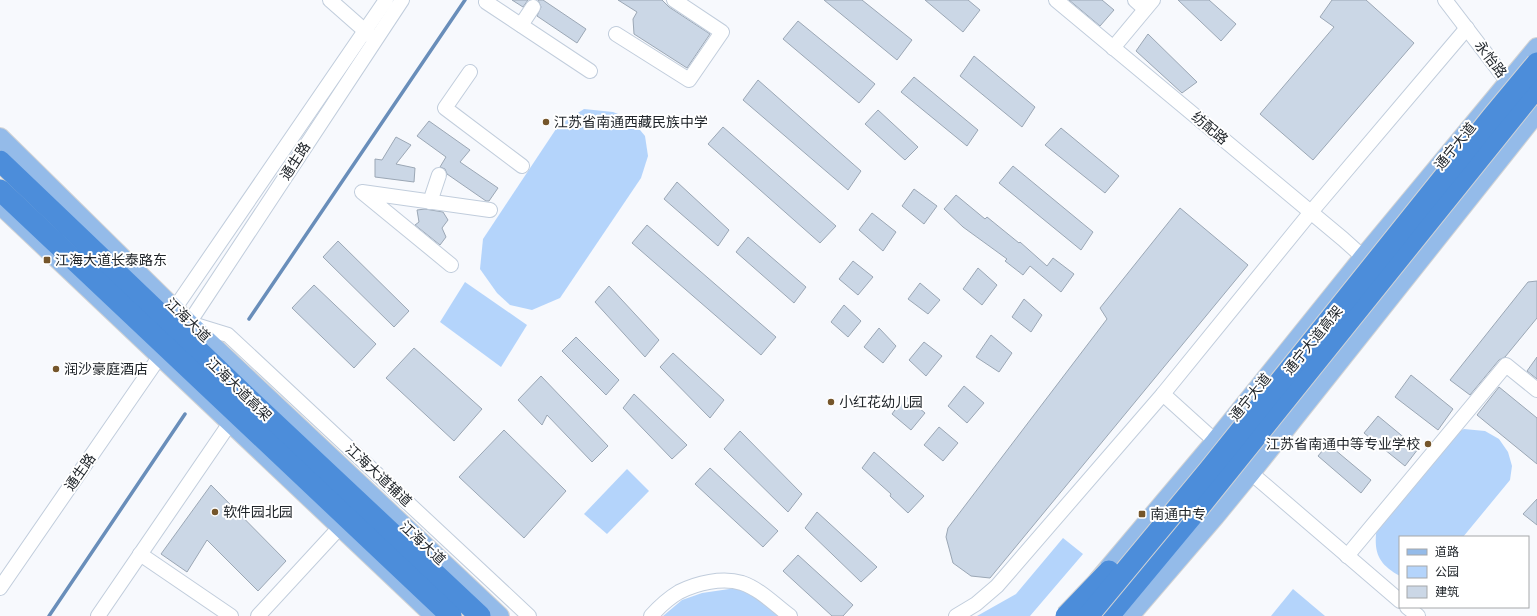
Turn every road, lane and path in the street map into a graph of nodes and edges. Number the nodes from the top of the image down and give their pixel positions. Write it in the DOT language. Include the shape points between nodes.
graph roads {
  1 [pos="330,0"];
  2 [pos="386,0"];
  3 [pos="402,0"];
  4 [pos="674,0"];
  5 [pos="1056,0"];
  6 [pos="1445,0"];
  7 [pos="486,2"];
  8 [pos="1144,3"];
  9 [pos="534,7"];
  10 [pos="521,25"];
  11 [pos="1467,28"];
  12 [pos="616,34"];
  13 [pos="370,36"];
  14 [pos="1537,47"];
  15 [pos="1113,48"];
  16 [pos="1537,63"];
  17 [pos="590,71"];
  18 [pos="470,72"];
  19 [pos="1508,82"];
  20 [pos="1537,88"];
  21 [pos="1536,116"];
  22 [pos="0,137"];
  23 [pos="0,161"];
  24 [pos="522,166"];
  25 [pos="439,175"];
  26 [pos="0,190"];
  27 [pos="430,202"];
  28 [pos="0,205"];
  29 [pos="490,210"];
  30 [pos="1311,212"];
  31 [pos="1363,257"];
  32 [pos="451,266"];
  33 [pos="176,308"];
  34 [pos="189,322"];
  35 [pos="160,356"];
  36 [pos="1537,390"];
  37 [pos="1163,394"];
  38 [pos="249,399"];
  39 [pos="230,423"];
  40 [pos="1215,441"];
  41 [pos="1209,470"];
  42 [pos="1251,473"];
  43 [pos="1197,510"];
  44 [pos="340,527"];
  45 [pos="140,554"];
  46 [pos="1347,556"];
  47 [pos="0,588"];
  48 [pos="1399,600"];
  49 [pos="1408,608"];
  50 [pos="98,616"];
  51 [pos="231,616"];
  52 [pos="258,616"];
  53 [pos="434,616"];
  54 [pos="451,616"];
  55 [pos="480,616"];
  56 [pos="492,616"];
  57 [pos="500,616"];
  58 [pos="529,616"];
  59 [pos="651,616"];
  60 [pos="790,616"];
  61 [pos="956,616"];
  62 [pos="1067,616"];
  63 [pos="1088,616"];
  64 [pos="1109,616"];
  65 [pos="1122,616"];
  66 [pos="1130,616"];
  67 [pos="1418,616"];
  1 -- 13 [label="street"];
  2 -- 13 [label="street, 通生路"];
  3 -- 13 [label="street, 通生路"];
  4 -- 12 [label="street" via="722,32 689,80"];
  5 -- 15 [label="street, 纺配路"];
  6 -- 11 [label="street, 永怡路"];
  7 -- 10 [label="street"];
  8 -- 15 [label="street"];
  9 -- 10 [label="street"];
  10 -- 17 [label="street"];
  11 -- 19 [label="street, 永怡路"];
  11 -- 30 [label="street"];
  13 -- 33 [label="street, 通生路"];
  13 -- 34 [label="street, 通生路"];
  14 -- 19 [label="main road, 通宁大道"];
  15 -- 30 [label="street, 纺配路"];
  16 -- 41 [label="highway, 通宁大道高架, bridge"];
  18 -- 24 [label="street" via="445,108"];
  19 -- 21 [label="street, 永怡路"];
  19 -- 31 [label="main road, 通宁大道"];
  20 -- 43 [label="highway, 通宁大道高架, bridge"];
  21 -- 42 [label="main road"];
  22 -- 33 [label="main road, 江海大道"];
  23 -- 38 [label="highway, 江海大道高架"];
  25 -- 27 [label="street"];
  26 -- 54 [label="highway, 江海大道高架"];
  27 -- 29 [label="street"];
  27 -- 32 [label="street" via="362,192"];
  28 -- 35 [label="main road"];
  30 -- 31 [label="street, 纺配路"];
  30 -- 37 [label="street"];
  31 -- 40 [label="main road, 通宁大道"];
  33 -- 34 [label="main road, 江海大道"];
  34 -- 57 [label="main road, 江海大道"];
  34 -- 58 [label="street, 江海大道辅道" via="228,335"];
  35 -- 39 [label="main road"];
  35 -- 47 [label="street, 通生路"];
  36 -- 46 [label="street" via="1506,365"];
  37 -- 40 [label="street"];
  37 -- 61 [label="street" via="997,586 976,604"];
  38 -- 55 [label="highway, 江海大道高架"];
  38 -- 56 [label="highway" via="354,488"];
  39 -- 44 [label="main road"];
  39 -- 45 [label="street"];
  40 -- 62 [label="main road, 通宁大道"];
  41 -- 62 [label="highway, bridge"];
  41 -- 63 [label="highway, 通宁大道高架, bridge"];
  42 -- 46 [label="street"];
  42 -- 66 [label="main road"];
  43 -- 64 [label="highway, 通宁大道高架"];
  43 -- 65 [label="highway"];
  44 -- 52 [label="street"];
  44 -- 53 [label="main road"];
  45 -- 50 [label="street"];
  45 -- 51 [label="street"];
  46 -- 48 [label="street"];
  49 -- 67 [label="street"];
  59 -- 60 [label="street" via="679,592 721,580 742,583 759,592"];
}
